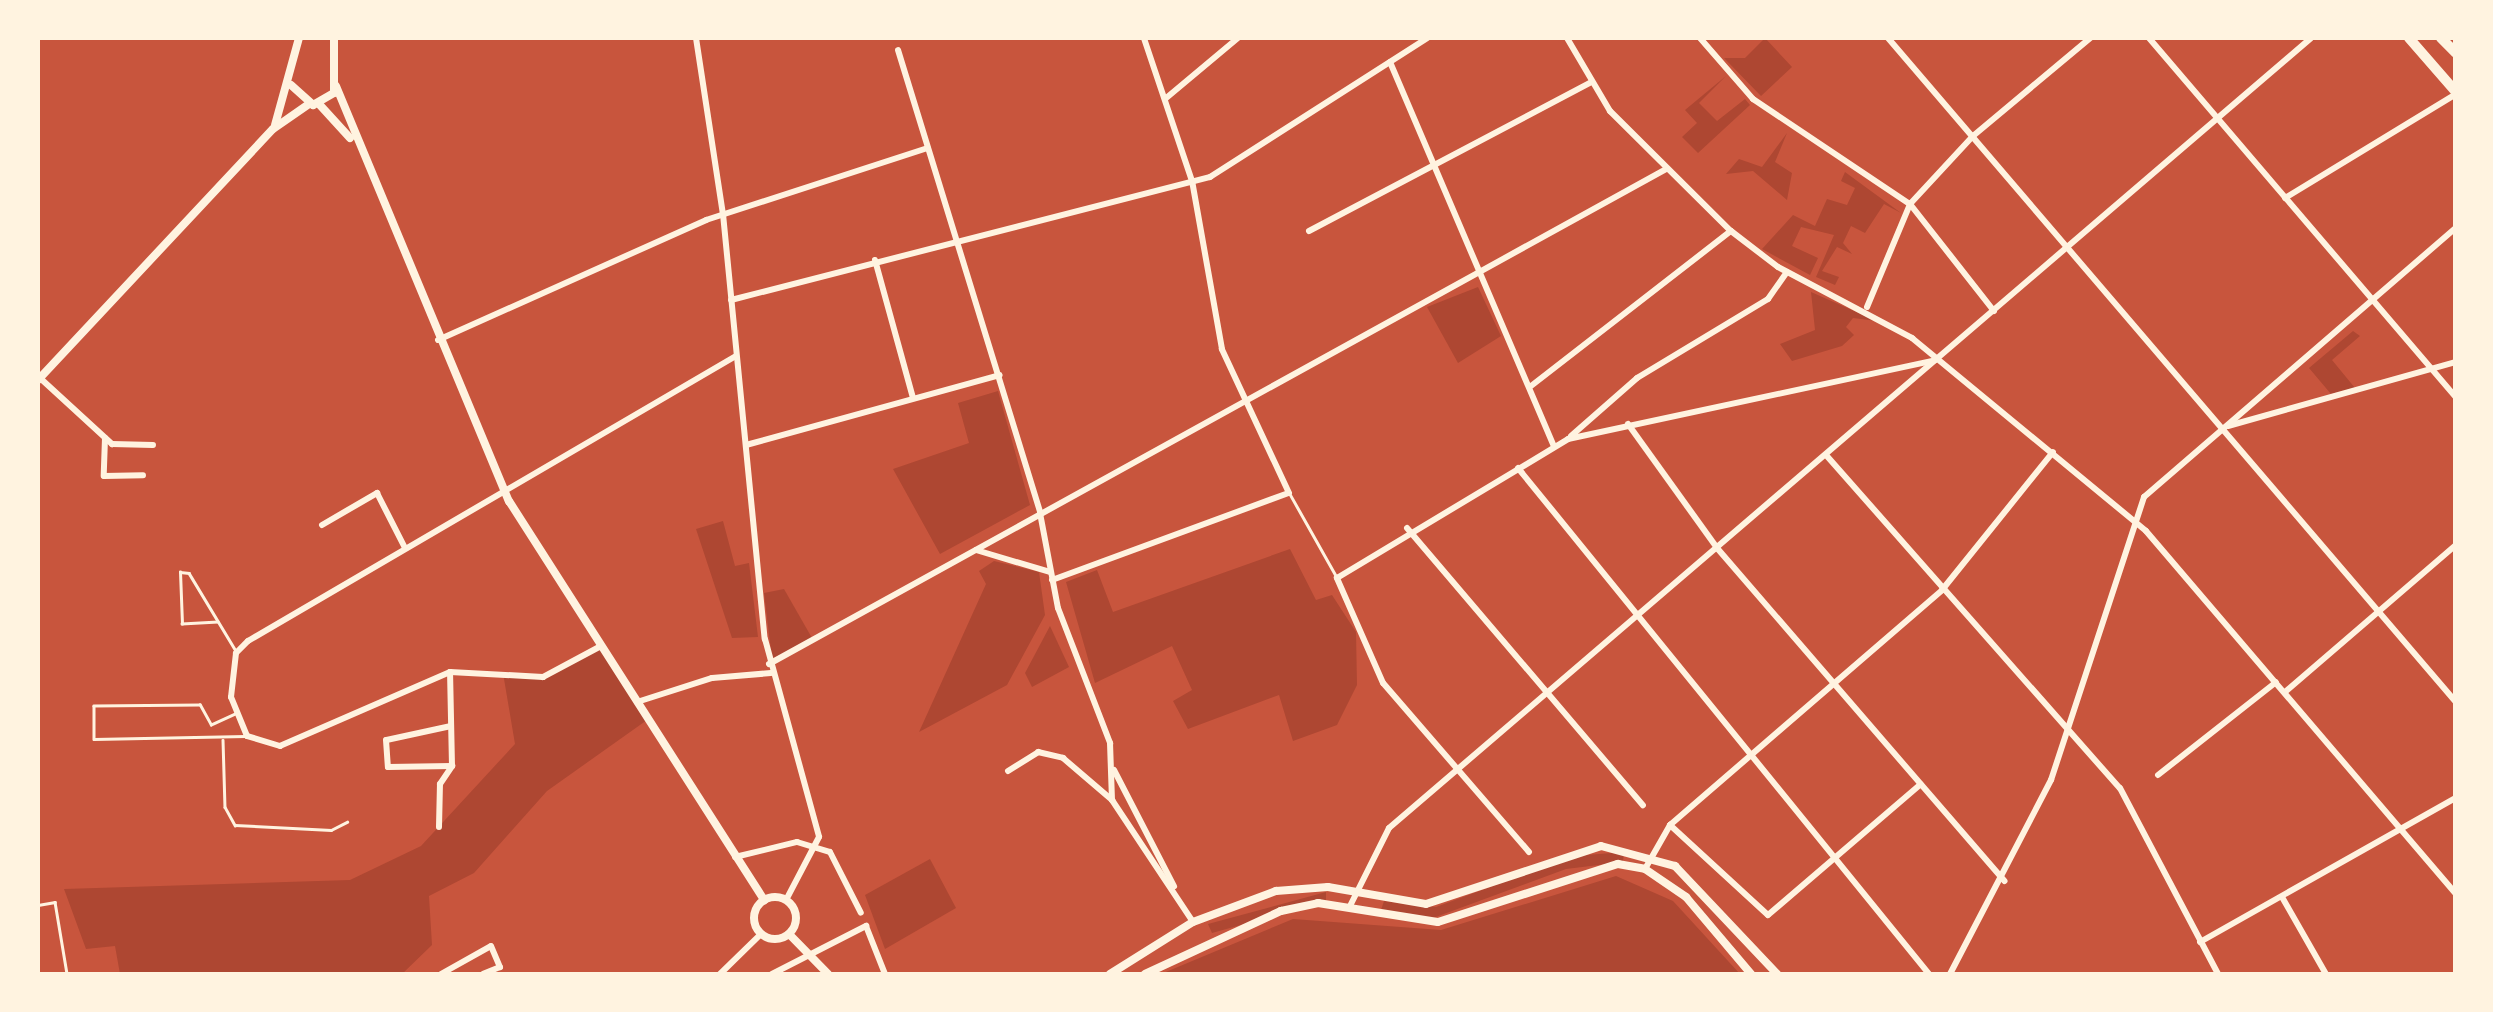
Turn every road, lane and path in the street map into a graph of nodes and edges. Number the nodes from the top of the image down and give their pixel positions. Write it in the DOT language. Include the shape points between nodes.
graph roads {
  1 [pos="298,38"];
  2 [pos="334,38"];
  3 [pos="696,38"];
  4 [pos="1144,38"];
  5 [pos="1238,38"];
  6 [pos="1427,38"];
  7 [pos="1568,38"];
  8 [pos="1700,38"];
  9 [pos="1888,38"];
  10 [pos="2090,38"];
  11 [pos="2149,38"];
  12 [pos="2310,38"];
  13 [pos="2409,38"];
  14 [pos="2441,38"];
  15 [pos="898,50"];
  16 [pos="2456,53"];
  17 [pos="1390,62"];
  18 [pos="1590,84"];
  19 [pos="291,85"];
  20 [pos="336,86"];
  21 [pos="2456,93"];
  22 [pos="1165,99"];
  23 [pos="314,104"];
  24 [pos="2217,119"];
  25 [pos="273,129"];
  26 [pos="1973,136"];
  27 [pos="353,142"];
  28 [pos="928,148"];
  29 [pos="1434,166"];
  30 [pos="1666,169"];
  31 [pos="1192,181"];
  32 [pos="2284,198"];
  33 [pos="1910,204"];
  34 [pos="723,214"];
  35 [pos="2456,228"];
  36 [pos="1732,230"];
  37 [pos="1309,231"];
  38 [pos="960,236"];
  39 [pos="2067,247"];
  40 [pos="875,260"];
  41 [pos="1480,268"];
  42 [pos="1787,272"];
  43 [pos="731,300"];
  44 [pos="2373,300"];
  45 [pos="1867,307"];
  46 [pos="1994,310"];
  47 [pos="438,340"];
  48 [pos="736,356"];
  49 [pos="1936,360"];
  50 [pos="2456,362"];
  51 [pos="2431,370"];
  52 [pos="1000,375"];
  53 [pos="39,379"];
  54 [pos="1531,386"];
  55 [pos="1247,396"];
  56 [pos="2456,397"];
  57 [pos="914,399"];
  58 [pos="1628,424"];
  59 [pos="2222,428"];
  60 [pos="104,437"];
  61 [pos="1568,439"];
  62 [pos="152,445"];
  63 [pos="746,445"];
  64 [pos="1553,445"];
  65 [pos="2052,452"];
  66 [pos="1826,455"];
  67 [pos="1518,468"];
  68 [pos="143,475"];
  69 [pos="504,490"];
  70 [pos="1289,493"];
  71 [pos="1040,513"];
  72 [pos="2136,522"];
  73 [pos="322,525"];
  74 [pos="1407,528"];
  75 [pos="2456,545"];
  76 [pos="405,548"];
  77 [pos="1717,548"];
  78 [pos="975,550"];
  79 [pos="1052,576"];
  80 [pos="1337,578"];
  81 [pos="1942,590"];
  82 [pos="2378,611"];
  83 [pos="1632,619"];
  84 [pos="218,622"];
  85 [pos="601,646"];
  86 [pos="236,653"];
  87 [pos="770,669"];
  88 [pos="450,672"];
  89 [pos="2276,682"];
  90 [pos="1832,683"];
  91 [pos="2285,692"];
  92 [pos="1547,694"];
  93 [pos="636,702"];
  94 [pos="2456,702"];
  95 [pos="235,714"];
  96 [pos="451,726"];
  97 [pos="2068,735"];
  98 [pos="247,736"];
  99 [pos="223,738"];
  100 [pos="1750,756"];
  101 [pos="452,766"];
  102 [pos="1458,769"];
  103 [pos="1114,770"];
  104 [pos="1008,771"];
  105 [pos="2158,775"];
  106 [pos="1921,784"];
  107 [pos="2456,798"];
  108 [pos="1112,800"];
  109 [pos="1643,805"];
  110 [pos="346,822"];
  111 [pos="1670,826"];
  112 [pos="439,828"];
  113 [pos="2400,831"];
  114 [pos="820,848"];
  115 [pos="1530,852"];
  116 [pos="1649,852"];
  117 [pos="1838,856"];
  118 [pos="735,857"];
  119 [pos="1644,869"];
  120 [pos="2004,881"];
  121 [pos="1357,891"];
  122 [pos="1176,892"];
  123 [pos="2456,894"];
  124 [pos="2282,897"];
  125 [pos="764,900"];
  126 [pos="786,900"];
  127 [pos="38,904"];
  128 [pos="1350,906"];
  129 [pos="861,913"];
  130 [pos="1193,922"];
  131 [pos="761,934"];
  132 [pos="789,934"];
  133 [pos="2200,942"];
  134 [pos="809,952"];
  135 [pos="67,974"];
  136 [pos="441,974"];
  137 [pos="483,974"];
  138 [pos="720,974"];
  139 [pos="772,974"];
  140 [pos="828,974"];
  141 [pos="884,974"];
  142 [pos="1110,974"];
  143 [pos="1145,974"];
  144 [pos="1751,974"];
  145 [pos="1777,974"];
  146 [pos="1929,974"];
  147 [pos="1950,974"];
  148 [pos="2218,974"];
  149 [pos="2326,974"];
  1 -- 19 [label="street"];
  2 -- 20 [label="street"];
  3 -- 34 [label="street"];
  4 -- 22 [label="street"];
  5 -- 22 [label="street"];
  6 -- 17 [label="street"];
  7 -- 18 [label="street"];
  8 -- 33 [label="street" via="1753,99"];
  9 -- 26 [label="street"];
  10 -- 26 [label="street"];
  11 -- 24 [label="street"];
  12 -- 24 [label="street"];
  13 -- 21 [label="main road"];
  14 -- 16 [label="main road"];
  15 -- 28 [label="street"];
  17 -- 29 [label="street"];
  17 -- 31 [label="street"];
  18 -- 29 [label="street"];
  18 -- 30 [label="street"];
  19 -- 23 [label="street"];
  19 -- 25 [label="street"];
  20 -- 23 [label="street"];
  20 -- 27 [label="street"];
  21 -- 32 [label="street"];
  22 -- 31 [label="street"];
  23 -- 25 [label="street"];
  23 -- 27 [label="street"];
  24 -- 32 [label="street"];
  24 -- 39 [label="street"];
  25 -- 53 [label="street"];
  26 -- 33 [label="street"];
  26 -- 39 [label="street"];
  27 -- 47 [label="street"];
  28 -- 34 [label="street"];
  28 -- 38 [label="street"];
  29 -- 37 [label="street"];
  29 -- 41 [label="street"];
  30 -- 36 [label="street"];
  30 -- 41 [label="street"];
  31 -- 38 [label="street"];
  31 -- 55 [label="street" via="1222,349"];
  32 -- 44 [label="street"];
  33 -- 45 [label="street"];
  33 -- 46 [label="street"];
  34 -- 43 [label="street"];
  34 -- 47 [label="street"];
  35 -- 44 [label="street"];
  36 -- 42 [label="street"];
  36 -- 54 [label="street"];
  38 -- 40 [label="street"];
  38 -- 52 [label="street"];
  39 -- 46 [label="street"];
  39 -- 59 [label="street"];
  40 -- 43 [label="street"];
  40 -- 57 [label="street"];
  41 -- 54 [label="street"];
  41 -- 55 [label="street"];
  42 -- 45 [label="street"];
  42 -- 61 [label="street" via="1768,299 1637,378"];
  43 -- 48 [label="street"];
  44 -- 51 [label="street"];
  44 -- 59 [label="street"];
  45 -- 49 [label="street"];
  46 -- 49 [label="street"];
  47 -- 69 [label="street"];
  48 -- 63 [label="street"];
  48 -- 69 [label="street"];
  49 -- 58 [label="street"];
  49 -- 65 [label="street"];
  49 -- 66 [label="street"];
  50 -- 51 [label="street"];
  51 -- 56 [label="street"];
  51 -- 59 [label="street"];
  52 -- 57 [label="street"];
  52 -- 71 [label="street"];
  53 -- 60 [label="street"];
  54 -- 64 [label="street"];
  55 -- 70 [label="street"];
  55 -- 71 [label="street"];
  57 -- 63 [label="street"];
  58 -- 61 [label="street"];
  58 -- 77 [label="street"];
  59 -- 72 [label="street" via="2148,492"];
  59 -- 82 [label="street"];
  60 -- 62 [label="street"];
  60 -- 68 [label="street" via="104,476"];
  61 -- 64 [label="street"];
  63 -- 87 [label="street"];
  64 -- 67 [label="street"];
  65 -- 72 [label="street"];
  65 -- 81 [label="street"];
  66 -- 77 [label="street"];
  66 -- 81 [label="street"];
  67 -- 74 [label="street"];
  67 -- 83 [label="street"];
  69 -- 76 [label="street"];
  69 -- 85 [label="street"];
  70 -- 79 [label="street"];
  70 -- 80 [label="lane"];
  71 -- 78 [label="street"];
  71 -- 79 [label="street"];
  72 -- 89 [label="street"];
  72 -- 97 [label="street"];
  73 -- 76 [label="street" via="377,494"];
  74 -- 80 [label="street"];
  74 -- 92 [label="street"];
  75 -- 82 [label="street"];
  76 -- 86 [label="street"];
  77 -- 83 [label="street"];
  77 -- 90 [label="street"];
  78 -- 79 [label="street"];
  78 -- 87 [label="street"];
  79 -- 103 [label="street"];
  80 -- 102 [label="street" via="1383,683"];
  81 -- 90 [label="street"];
  81 -- 97 [label="street"];
  82 -- 91 [label="street"];
  82 -- 94 [label="street"];
  83 -- 92 [label="street"];
  83 -- 100 [label="street"];
  84 -- 84 [label="lane" via="189,573 180,572 182,624"];
  84 -- 86 [label="lane"];
  85 -- 88 [label="street" via="543,677"];
  85 -- 93 [label="street"];
  86 -- 95 [label="street"];
  87 -- 93 [label="street" via="712,678"];
  87 -- 114 [label="street"];
  88 -- 96 [label="street"];
  88 -- 98 [label="street" via="309,739 280,746"];
  89 -- 91 [label="street"];
  89 -- 105 [label="street"];
  90 -- 100 [label="street"];
  90 -- 106 [label="street"];
  91 -- 113 [label="street"];
  92 -- 102 [label="street"];
  92 -- 109 [label="street"];
  93 -- 118 [label="street"];
  95 -- 98 [label="street"];
  95 -- 99 [label="lane" via="211,725 200,705 94,706 94,738"];
  96 -- 101 [label="street"];
  96 -- 101 [label="street" via="386,740 388,767"];
  97 -- 120 [label="street"];
  97 -- 133 [label="street" via="2120,788"];
  98 -- 99 [label="lane"];
  99 -- 110 [label="lane" via="226,808 236,825 331,830"];
  100 -- 111 [label="street"];
  100 -- 117 [label="street"];
  101 -- 112 [label="street" via="440,784"];
  102 -- 115 [label="street"];
  102 -- 121 [label="street" via="1376,841"];
  103 -- 108 [label="street"];
  103 -- 122 [label="street"];
  104 -- 108 [label="street" via="1038,752 1054,754"];
  106 -- 117 [label="street"];
  106 -- 120 [label="street"];
  107 -- 113 [label="street"];
  108 -- 122 [label="street"];
  111 -- 116 [label="street"];
  111 -- 117 [label="street" via="1768,914"];
  113 -- 123 [label="street"];
  113 -- 124 [label="street"];
  114 -- 118 [label="street" via="798,842"];
  114 -- 126 [label="street"];
  114 -- 129 [label="street" via="842,866"];
  116 -- 119 [label="street"];
  116 -- 121 [label="street" via="1583,847 1426,904"];
  116 -- 145 [label="street" via="1706,891"];
  117 -- 146 [label="street"];
  118 -- 125 [label="street"];
  119 -- 128 [label="street" via="1589,869 1424,924"];
  119 -- 144 [label="street" via="1686,897"];
  120 -- 147 [label="street"];
  121 -- 128 [label="street"];
  121 -- 130 [label="street" via="1276,891"];
  122 -- 130 [label="street"];
  124 -- 133 [label="street"];
  124 -- 149 [label="street"];
  125 -- 126 [label="street"];
  125 -- 131 [label="street" via="754,920"];
  126 -- 132 [label="street" via="796,919"];
  127 -- 135 [label="lane" via="55,902"];
  128 -- 143 [label="street" via="1281,912"];
  130 -- 142 [label="street"];
  131 -- 132 [label="street"];
  131 -- 138 [label="street"];
  132 -- 134 [label="street"];
  133 -- 148 [label="street"];
  134 -- 139 [label="street"];
  134 -- 140 [label="street"];
  134 -- 141 [label="street" via="866,926"];
  136 -- 137 [label="street" via="491,946 500,967"];
}
